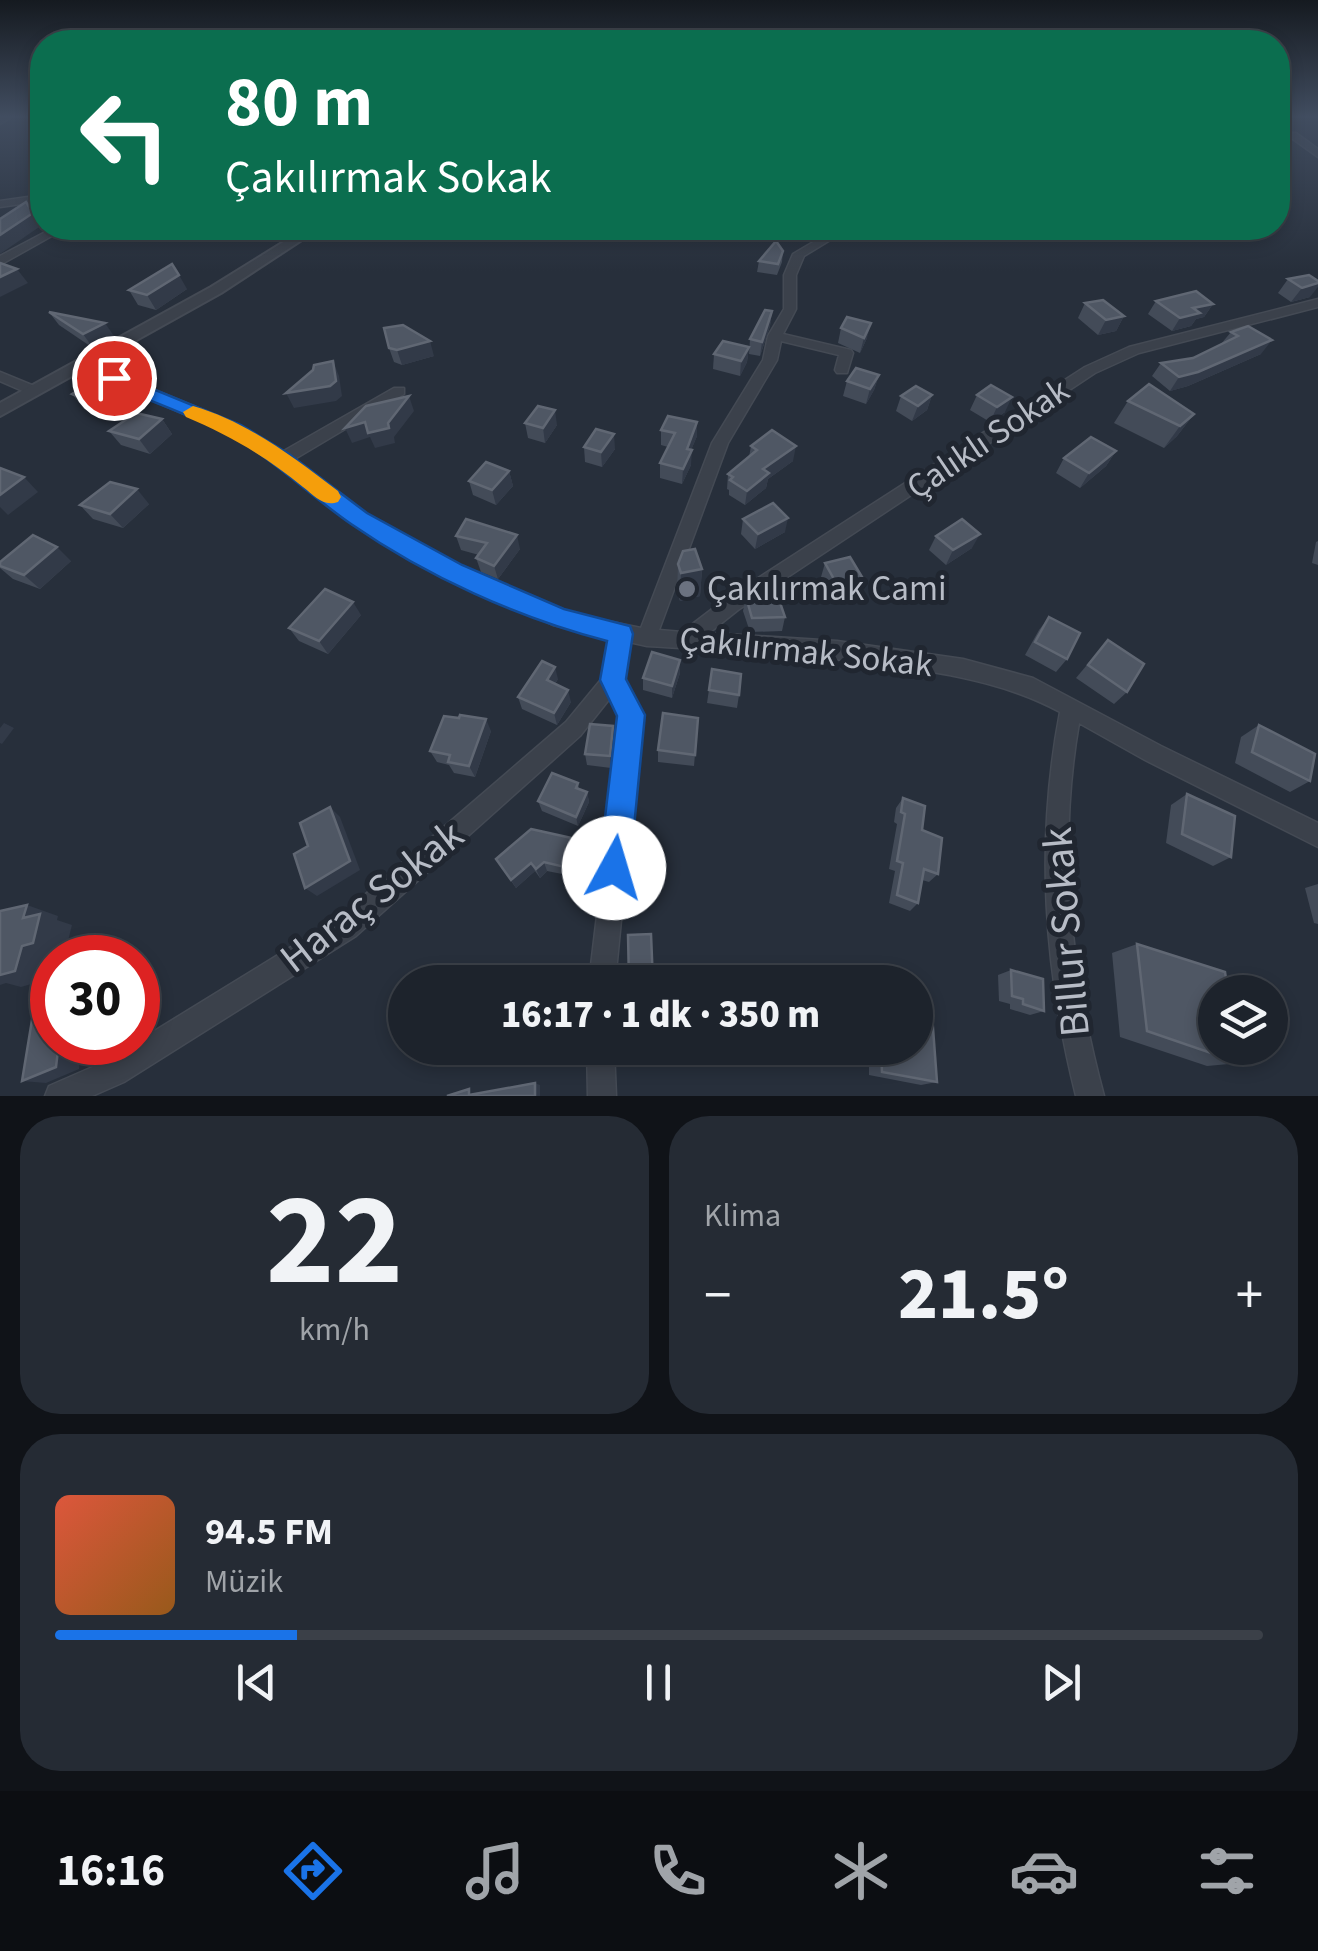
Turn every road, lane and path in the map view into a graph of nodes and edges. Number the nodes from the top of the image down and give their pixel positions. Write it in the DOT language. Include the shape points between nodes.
graph roads {
  1 [pos="30,200"];
  2 [pos="0,204"];
  3 [pos="38,240"];
  4 [pos="295,240"];
  5 [pos="824,240"];
  6 [pos="0,260"];
  7 [pos="1318,303"];
  8 [pos="775,336"];
  9 [pos="84,366"];
  10 [pos="842,370"];
  11 [pos="0,376"];
  12 [pos="34,391"];
  13 [pos="399,391"];
  14 [pos="0,410"];
  15 [pos="282,459"];
  16 [pos="621,634"];
  17 [pos="647,638"];
  18 [pos="687,639"];
  19 [pos="613,680"];
  20 [pos="1071,708"];
  21 [pos="1318,834"];
  22 [pos="604,965"];
  23 [pos="601,1065"];
  24 [pos="59,1096"];
  25 [pos="602,1096"];
  26 [pos="1090,1096"];
  1 -- 2 [label="street"];
  3 -- 6 [label="street"];
  4 -- 9 [label="street"];
  5 -- 8 [label="street" via="800,254 790,274 790,310"];
  7 -- 18 [label="street, Çalıklı Sokak" via="1134,350 1090,370"];
  8 -- 10 [label="street" via="846,352"];
  8 -- 17 [label="street" via="770,360 720,444"];
  9 -- 12 [label="street"];
  9 -- 15 [label="street, Çakılırmak Sokak" via="234,430"];
  11 -- 12 [label="street"];
  12 -- 14 [label="street"];
  13 -- 15 [label="street"];
  15 -- 16 [label="street, Çakılırmak Sokak" via="359,519 454,572 560,619"];
  16 -- 17 [label="street, Çakılırmak Sokak"];
  16 -- 19 [label="street"];
  17 -- 18 [label="street, Çakılırmak Sokak"];
  18 -- 20 [label="street, Çakılırmak Sokak" via="838,649 964,668 1033,687"];
  19 -- 22 [label="street" via="631,715"];
  19 -- 24 [label="street, Haraç Sokak" via="572,729 347,927 114,1072"];
  20 -- 21 [label="street, Çakılırmak Sokak"];
  20 -- 26 [label="street, Billur Sokak" via="1053,841 1060,940"];
  23 -- 25 [label="street"];
}
